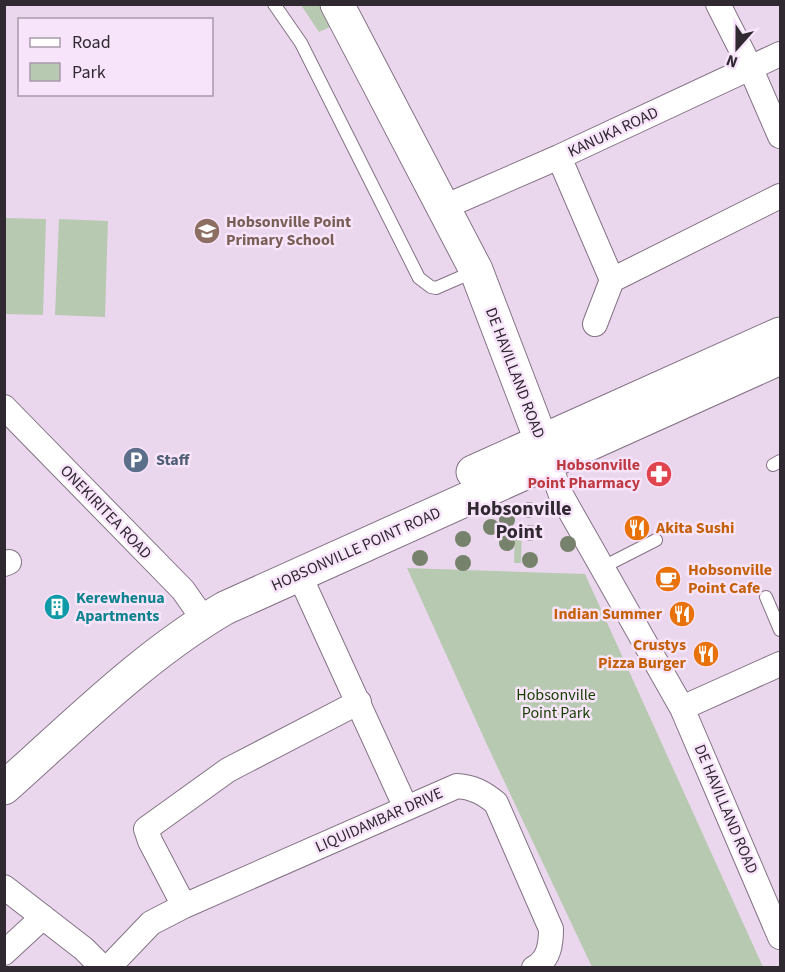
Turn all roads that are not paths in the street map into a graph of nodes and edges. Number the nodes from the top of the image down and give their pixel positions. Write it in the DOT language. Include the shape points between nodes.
graph roads {
  1 [pos="274,4"];
  2 [pos="337,4"];
  3 [pos="718,4"];
  4 [pos="780,54"];
  5 [pos="750,67"];
  6 [pos="780,136"];
  7 [pos="559,158"];
  8 [pos="780,196"];
  9 [pos="444,207"];
  10 [pos="476,270"];
  11 [pos="612,280"];
  12 [pos="594,324"];
  13 [pos="780,334"];
  14 [pos="780,358"];
  15 [pos="4,407"];
  16 [pos="545,451"];
  17 [pos="656,540"];
  18 [pos="603,567"];
  19 [pos="299,574"];
  20 [pos="766,597"];
  21 [pos="199,612"];
  22 [pos="780,630"];
  23 [pos="779,669"];
  24 [pos="359,702"];
  25 [pos="682,708"];
  26 [pos="4,762"];
  27 [pos="4,788"];
  28 [pos="406,808"];
  29 [pos="4,887"];
  30 [pos="184,906"];
  31 [pos="44,917"];
  32 [pos="779,932"];
  33 [pos="4,953"];
  34 [pos="103,968"];
  35 [pos="108,968"];
  36 [pos="534,968"];
  1 -- 10 [label="lane" via="301,43 419,278 436,288"];
  2 -- 9 [label="street, DE HAVILLAND ROAD"];
  3 -- 5 [label="street"];
  4 -- 5 [label="street, KANUKA ROAD"];
  5 -- 6 [label="street"];
  5 -- 7 [label="street, KANUKA ROAD"];
  7 -- 9 [label="street, KANUKA ROAD"];
  7 -- 11 [label="street"];
  8 -- 11 [label="street"];
  9 -- 10 [label="street, DE HAVILLAND ROAD"];
  10 -- 16 [label="street, DE HAVILLAND ROAD"];
  11 -- 12 [label="street"];
  13 -- 16 [label="street, HOBSONVILLE POINT ROAD"];
  14 -- 16 [label="street, HOBSONVILLE POINT ROAD"];
  15 -- 21 [label="street, ONEKIRITEA ROAD"];
  16 -- 18 [label="street, DE HAVILLAND ROAD" via="561,495"];
  16 -- 19 [label="street, HOBSONVILLE POINT ROAD"];
  16 -- 21 [label="street, HOBSONVILLE POINT ROAD" via="364,521"];
  17 -- 18 [label="lane"];
  18 -- 25 [label="street, DE HAVILLAND ROAD"];
  19 -- 21 [label="street, HOBSONVILLE POINT ROAD" via="225,608"];
  19 -- 24 [label="street"];
  20 -- 22 [label="lane"];
  21 -- 26 [label="street, HOBSONVILLE POINT ROAD" via="148,635"];
  21 -- 27 [label="street, HOBSONVILLE POINT ROAD"];
  23 -- 25 [label="street"];
  24 -- 28 [label="street"];
  24 -- 30 [label="street" via="228,770 146,829"];
  25 -- 32 [label="street, DE HAVILLAND ROAD"];
  28 -- 30 [label="street, LIQUIDAMBAR DRIVE"];
  28 -- 36 [label="street, LIQUIDAMBAR DRIVE" via="457,786 484,793 496,803 552,929 552,947"];
  29 -- 31 [label="street"];
  30 -- 35 [label="street, LIQUIDAMBAR DRIVE" via="151,923"];
  31 -- 33 [label="street"];
  31 -- 34 [label="street"];
}
